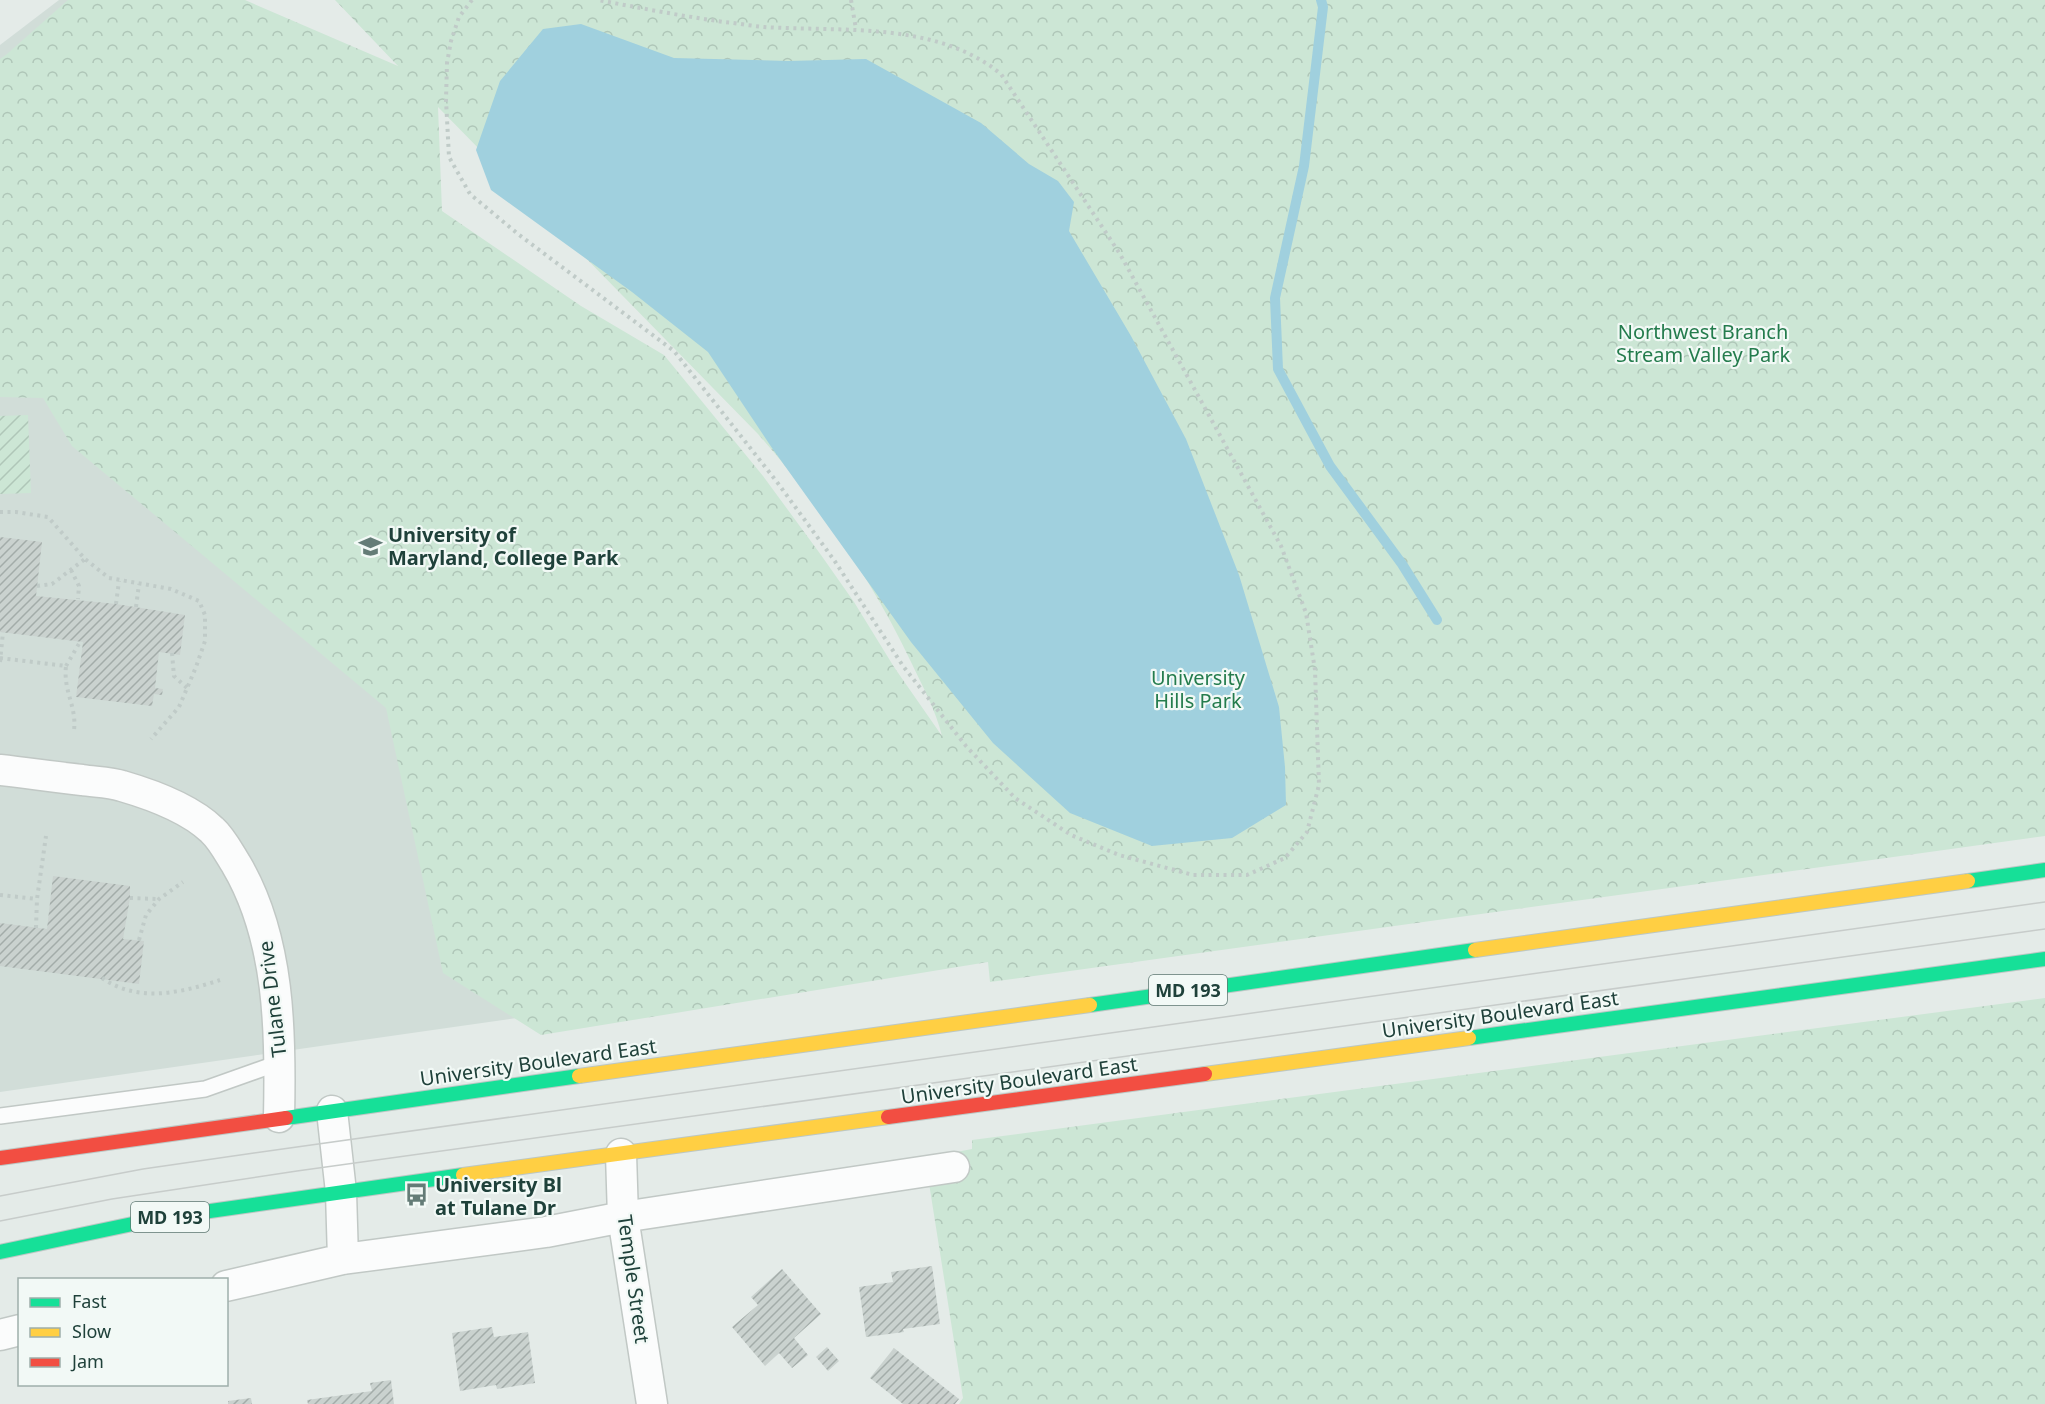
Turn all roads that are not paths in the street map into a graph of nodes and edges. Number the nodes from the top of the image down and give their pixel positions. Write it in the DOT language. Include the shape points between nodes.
graph roads {
  1 [pos="0,770"];
  2 [pos="2045,870"];
  3 [pos="2045,958"];
  4 [pos="280,1052"];
  5 [pos="332,1111"];
  6 [pos="0,1116"];
  7 [pos="279,1117"];
  8 [pos="621,1154"];
  9 [pos="0,1158"];
  10 [pos="954,1167"];
  11 [pos="341,1192"];
  12 [pos="623,1216"];
  13 [pos="0,1251"];
  14 [pos="343,1259"];
  15 [pos="228,1286"];
  16 [pos="18,1330"];
  17 [pos="0,1335"];
  18 [pos="652,1404"];
  1 -- 4 [label="street, Tulane Drive" via="120,785 188,813 213,831 243,875 261,917 271,955"];
  2 -- 5 [label="main road, University Boulevard East / MD 193"];
  3 -- 8 [label="main road, University Boulevard East / MD 193"];
  4 -- 6 [label="lane" via="205,1089"];
  4 -- 7 [label="street, Tulane Drive"];
  5 -- 7 [label="main road, University Boulevard East / MD 193"];
  5 -- 11 [label="street"];
  7 -- 9 [label="main road, University Boulevard East / MD 193"];
  8 -- 11 [label="main road, University Boulevard East / MD 193"];
  8 -- 12 [label="street, Temple Street"];
  10 -- 12 [label="street"];
  11 -- 13 [label="main road, University Boulevard East / MD 193" via="161,1218"];
  11 -- 14 [label="street"];
  12 -- 14 [label="street" via="546,1232"];
  12 -- 18 [label="street, Temple Street"];
  14 -- 15 [label="street"];
  16 -- 17 [label="street"];
}
